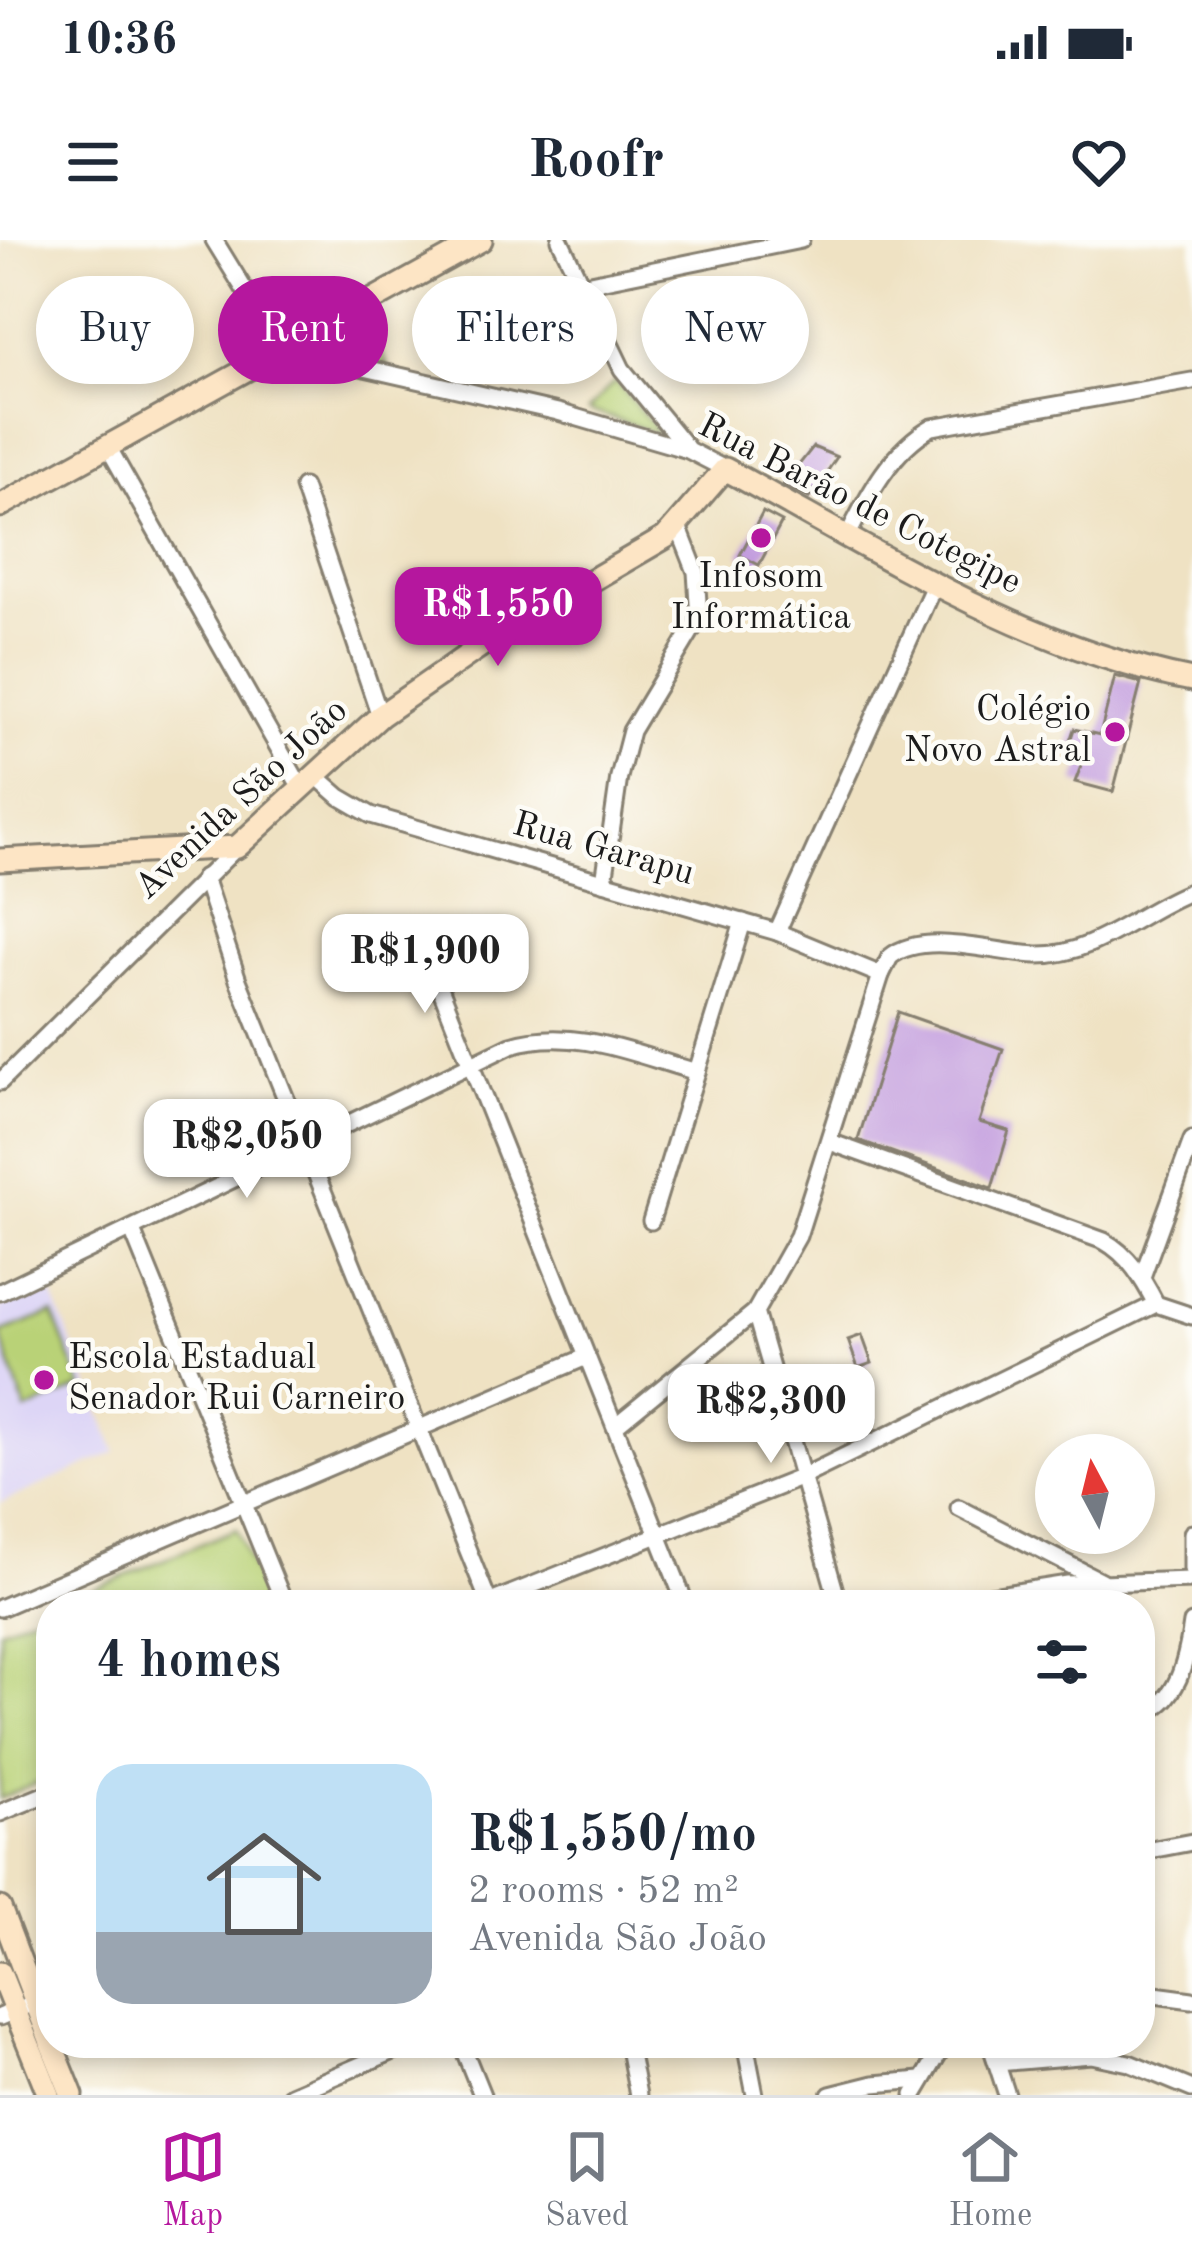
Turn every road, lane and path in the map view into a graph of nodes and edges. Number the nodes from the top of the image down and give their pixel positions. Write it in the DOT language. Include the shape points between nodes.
graph roads {
  1 [pos="214,240"];
  2 [pos="481,240"];
  3 [pos="560,240"];
  4 [pos="801,240"];
  5 [pos="236,276"];
  6 [pos="576,276"];
  7 [pos="617,277"];
  8 [pos="388,291"];
  9 [pos="617,359"];
  10 [pos="388,373"];
  11 [pos="1192,381"];
  12 [pos="218,384"];
  13 [pos="107,445"];
  14 [pos="688,449"];
  15 [pos="724,470"];
  16 [pos="304,487"];
  17 [pos="0,506"];
  18 [pos="677,526"];
  19 [pos="848,536"];
  20 [pos="934,583"];
  21 [pos="1192,680"];
  22 [pos="380,716"];
  23 [pos="307,780"];
  24 [pos="237,847"];
  25 [pos="0,860"];
  26 [pos="204,878"];
  27 [pos="604,882"];
  28 [pos="1192,891"];
  29 [pos="743,922"];
  30 [pos="777,932"];
  31 [pos="425,950"];
  32 [pos="881,975"];
  33 [pos="472,1064"];
  34 [pos="697,1072"];
  35 [pos="0,1082"];
  36 [pos="1192,1141"];
  37 [pos="830,1142"];
  38 [pos="304,1144"];
  39 [pos="651,1221"];
  40 [pos="132,1230"];
  41 [pos="1142,1276"];
  42 [pos="0,1292"];
  43 [pos="1156,1304"];
  44 [pos="754,1312"];
  45 [pos="1192,1316"];
  46 [pos="586,1357"];
  47 [pos="615,1426"];
  48 [pos="417,1430"];
  49 [pos="800,1478"];
  50 [pos="245,1504"];
  51 [pos="958,1508"];
  52 [pos="658,1532"];
  53 [pos="1192,1533"];
  54 [pos="1192,1569"];
  55 [pos="1192,1580"];
  56 [pos="1103,1582"];
  57 [pos="42,1590"];
  58 [pos="279,1590"];
  59 [pos="481,1590"];
  60 [pos="520,1590"];
  61 [pos="680,1590"];
  62 [pos="834,1590"];
  63 [pos="1065,1590"];
  64 [pos="36,1593"];
  65 [pos="0,1608"];
  66 [pos="1192,1623"];
  67 [pos="1155,1710"];
  68 [pos="36,1798"];
  69 [pos="0,1814"];
  70 [pos="1192,1842"];
  71 [pos="1155,1849"];
  72 [pos="0,1909"];
  73 [pos="0,1973"];
  74 [pos="1155,1995"];
  75 [pos="1192,2000"];
  76 [pos="26,2007"];
  77 [pos="36,2045"];
  78 [pos="39,2058"];
  79 [pos="57,2058"];
  80 [pos="377,2058"];
  81 [pos="467,2058"];
  82 [pos="631,2058"];
  83 [pos="748,2058"];
  84 [pos="936,2058"];
  85 [pos="995,2058"];
  86 [pos="1056,2058"];
  87 [pos="1105,2058"];
  88 [pos="997,2063"];
  89 [pos="918,2087"];
  90 [pos="1192,2089"];
  91 [pos="49,2095"];
  92 [pos="72,2095"];
  93 [pos="291,2095"];
  94 [pos="482,2095"];
  95 [pos="638,2095"];
  96 [pos="755,2095"];
  97 [pos="830,2095"];
  98 [pos="1007,2095"];
  1 -- 5 [label="street"];
  2 -- 8 [label="main road"];
  3 -- 6 [label="street"];
  4 -- 7 [label="street"];
  9 -- 14 [label="street"];
  10 -- 14 [label="street, Rua Barão de Cotegipe"];
  11 -- 19 [label="street" via="932,427 890,465"];
  12 -- 13 [label="main road"];
  13 -- 17 [label="main road"];
  13 -- 23 [label="street"];
  14 -- 15 [label="street, Rua Barão de Cotegipe"];
  15 -- 18 [label="main road, Avenida São João"];
  15 -- 19 [label="main road, Rua Barão de Cotegipe"];
  16 -- 22 [label="street"];
  18 -- 22 [label="main road, Avenida São João"];
  18 -- 27 [label="street" via="696,572 699,618 631,731"];
  19 -- 20 [label="main road, Rua Barão de Cotegipe"];
  20 -- 21 [label="main road, Rua Barão de Cotegipe" via="1065,645"];
  20 -- 30 [label="street"];
  22 -- 23 [label="main road, Avenida São João"];
  23 -- 24 [label="main road, Avenida São João"];
  23 -- 27 [label="street, Rua Garapu" via="371,815"];
  24 -- 25 [label="main road"];
  24 -- 26 [label="street, Avenida São João"];
  26 -- 35 [label="street, Avenida São João"];
  26 -- 38 [label="street"];
  27 -- 29 [label="street, Rua Garapu"];
  28 -- 32 [label="street" via="1082,947 1038,955 918,946 897,951"];
  29 -- 30 [label="street, Rua Garapu"];
  29 -- 34 [label="street"];
  30 -- 32 [label="street, Rua Garapu"];
  31 -- 33 [label="street"];
  32 -- 37 [label="street"];
  33 -- 34 [label="street" via="556,1036"];
  33 -- 38 [label="street"];
  33 -- 46 [label="street"];
  34 -- 39 [label="street"];
  36 -- 41 [label="street"];
  37 -- 41 [label="street" via="1104,1241"];
  37 -- 44 [label="street" via="798,1236"];
  38 -- 40 [label="street"];
  38 -- 48 [label="street"];
  40 -- 42 [label="street"];
  40 -- 50 [label="street"];
  41 -- 43 [label="street"];
  43 -- 45 [label="street"];
  43 -- 49 [label="street"];
  44 -- 47 [label="street"];
  44 -- 49 [label="street"];
  46 -- 47 [label="street"];
  46 -- 48 [label="street"];
  47 -- 52 [label="street"];
  48 -- 50 [label="street"];
  48 -- 59 [label="street"];
  49 -- 52 [label="street"];
  49 -- 62 [label="street"];
  50 -- 57 [label="street"];
  50 -- 58 [label="street"];
  51 -- 56 [label="street"];
  52 -- 60 [label="street"];
  52 -- 61 [label="street"];
  53 -- 54 [label="street"];
  55 -- 56 [label="street"];
  56 -- 63 [label="street"];
  64 -- 65 [label="street"];
  66 -- 67 [label="street" via="1170,1698"];
  68 -- 69 [label="street"];
  70 -- 71 [label="street"];
  72 -- 76 [label="main road"];
  73 -- 76 [label="main road"];
  74 -- 75 [label="street"];
  76 -- 77 [label="main road"];
  78 -- 91 [label="main road"];
  79 -- 92 [label="main road"];
  80 -- 93 [label="street"];
  81 -- 94 [label="street"];
  82 -- 95 [label="street"];
  83 -- 96 [label="street"];
  84 -- 89 [label="street"];
  85 -- 88 [label="street"];
  86 -- 88 [label="street"];
  87 -- 90 [label="street"];
  88 -- 98 [label="street"];
  89 -- 97 [label="street" via="874,2084"];
}
